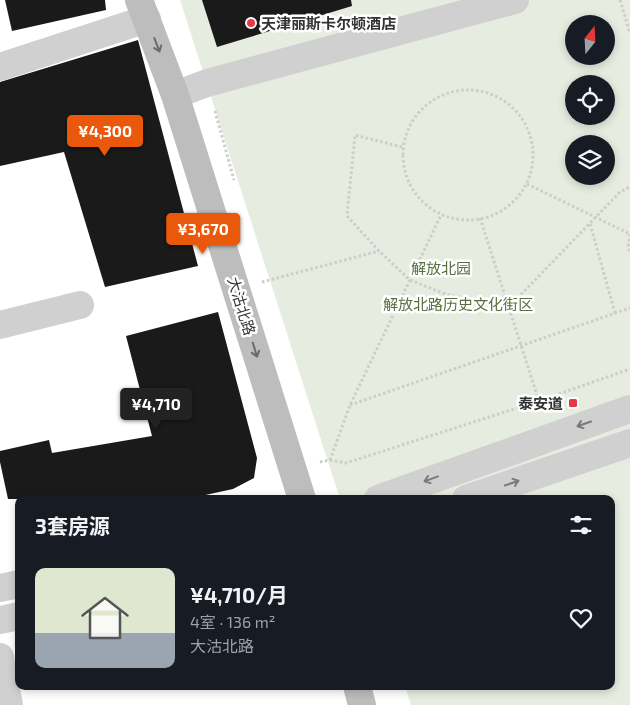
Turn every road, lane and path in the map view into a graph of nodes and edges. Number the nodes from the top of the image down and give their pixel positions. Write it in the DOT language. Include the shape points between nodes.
graph roads {
  1 [pos="515,0"];
  2 [pos="620,0"];
  3 [pos="143,10"];
  4 [pos="630,33"];
  5 [pos="0,67"];
  6 [pos="175,95"];
  7 [pos="402,147"];
  8 [pos="526,184"];
  9 [pos="630,187"];
  10 [pos="441,215"];
  11 [pos="595,217"];
  12 [pos="480,218"];
  13 [pos="589,223"];
  14 [pos="630,234"];
  15 [pos="379,251"];
  16 [pos="630,252"];
  17 [pos="410,280"];
  18 [pos="262,282"];
  19 [pos="80,305"];
  20 [pos="509,307"];
  21 [pos="630,308"];
  22 [pos="615,314"];
  23 [pos="0,325"];
  24 [pos="521,346"];
  25 [pos="630,369"];
  26 [pos="540,401"];
  27 [pos="350,404"];
  28 [pos="630,409"];
  29 [pos="630,443"];
  30 [pos="330,460"];
  31 [pos="293,470"];
  32 [pos="301,495"];
  33 [pos="389,495"];
  34 [pos="478,495"];
  35 [pos="15,585"];
  36 [pos="0,588"];
  37 [pos="15,617"];
  38 [pos="0,620"];
  39 [pos="0,657"];
  40 [pos="358,690"];
  41 [pos="9,705"];
  42 [pos="362,705"];
  1 -- 6 [label="street" via="207,83"];
  2 -- 4 [label="path"];
  3 -- 5 [label="street"];
  3 -- 6 [label="main road, 大沽北路, one-way"];
  6 -- 31 [label="main road, 大沽北路, one-way"];
  7 -- 8 [label="path" via="411,122 430,101 455,90 482,91 508,102 526,123 534,149 531,176"];
  7 -- 10 [label="path" via="405,175 419,199"];
  7 -- 15 [label="path" via="355,134 347,216"];
  8 -- 11 [label="path"];
  8 -- 12 [label="path" via="517,200 495,216"];
  9 -- 11 [label="path" via="620,192"];
  10 -- 12 [label="path" via="468,221"];
  10 -- 17 [label="path"];
  11 -- 13 [label="path"];
  11 -- 14 [label="path"];
  12 -- 20 [label="path"];
  13 -- 20 [label="path"];
  13 -- 22 [label="path"];
  14 -- 16 [label="path"];
  15 -- 17 [label="path"];
  15 -- 18 [label="path"];
  17 -- 20 [label="path" via="445,294"];
  17 -- 27 [label="path"];
  19 -- 23 [label="street"];
  20 -- 24 [label="path"];
  21 -- 22 [label="path"];
  22 -- 24 [label="path"];
  24 -- 26 [label="path"];
  24 -- 27 [label="path"];
  25 -- 26 [label="path"];
  26 -- 30 [label="path" via="346,463"];
  27 -- 30 [label="path"];
  28 -- 33 [label="street, one-way"];
  34 -- 29 [label="street, one-way"];
  30 -- 31 [label="path"];
  31 -- 32 [label="main road, 大沽北路"];
  35 -- 36 [label="street"];
  37 -- 38 [label="street"];
  39 -- 41 [label="street"];
  40 -- 42 [label="main road"];
}
